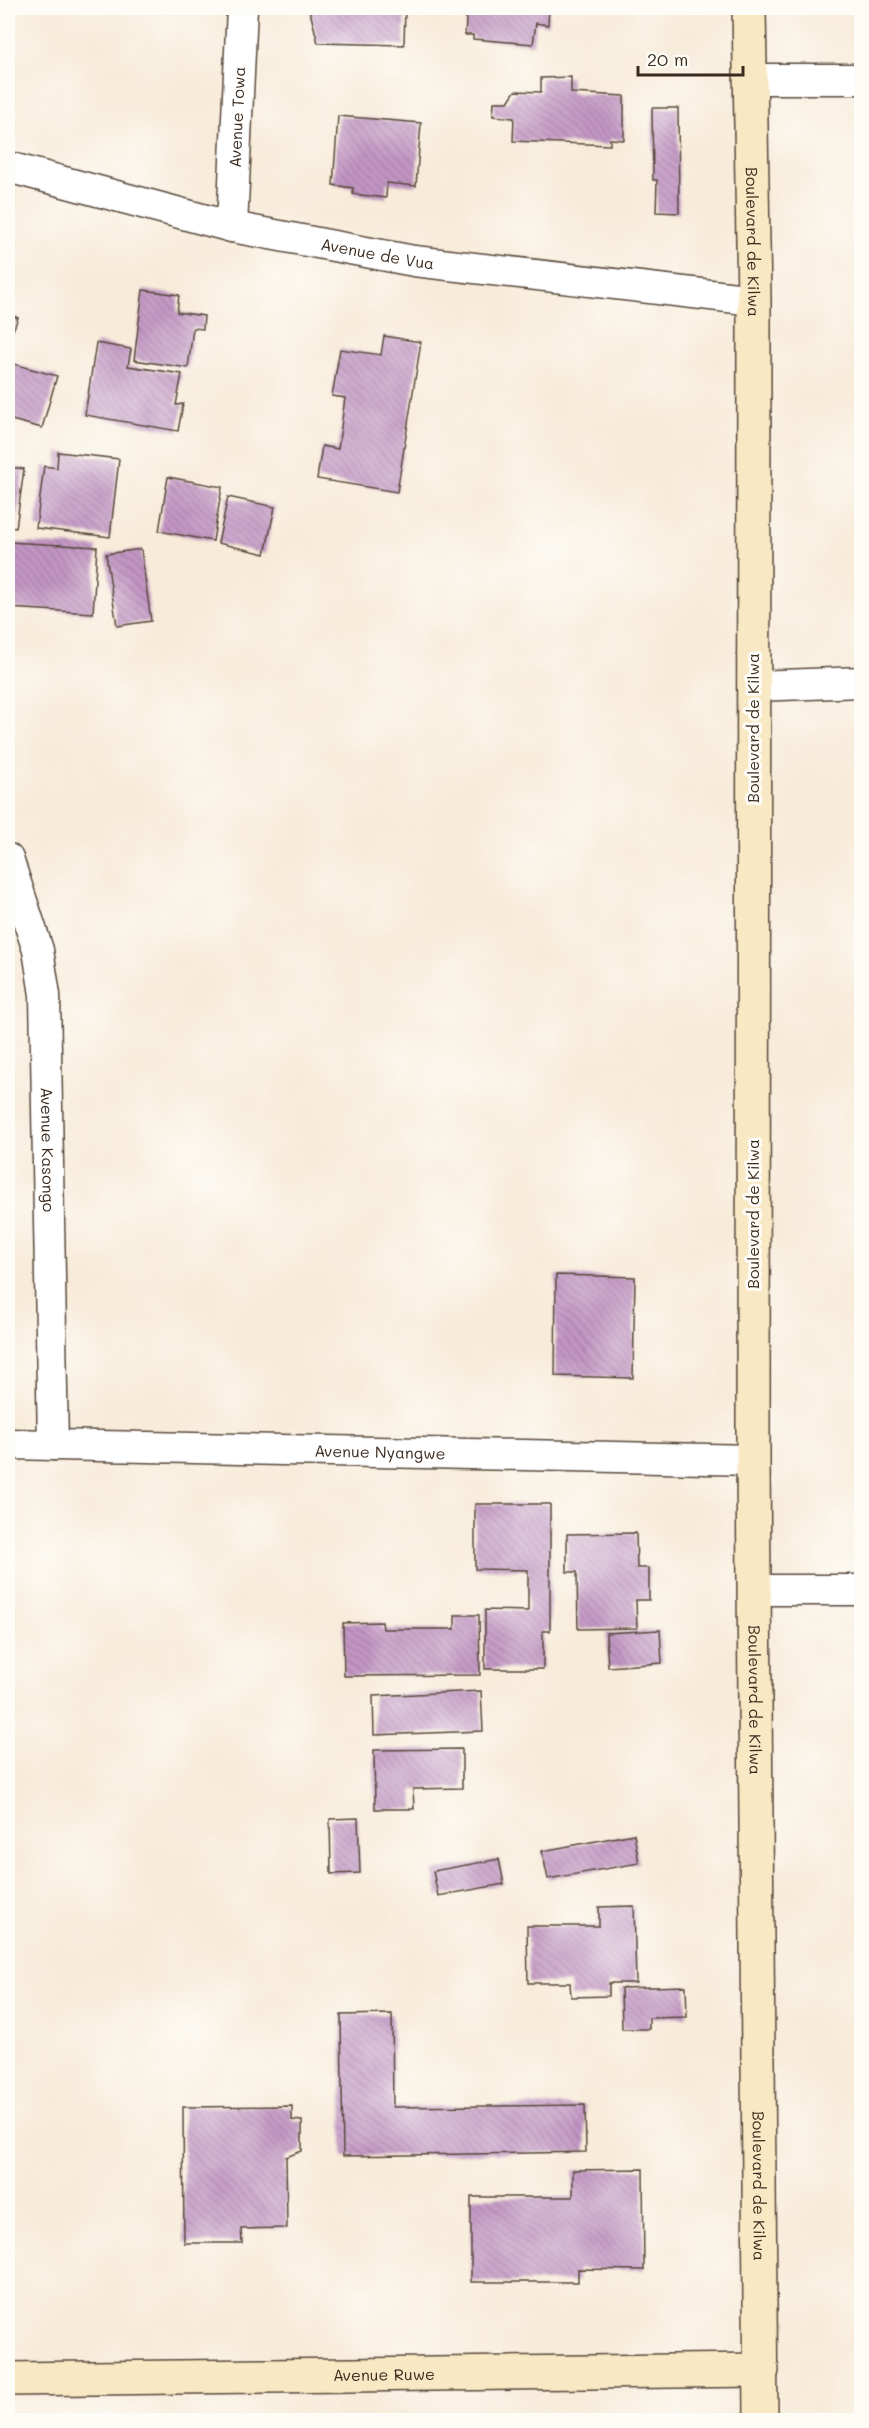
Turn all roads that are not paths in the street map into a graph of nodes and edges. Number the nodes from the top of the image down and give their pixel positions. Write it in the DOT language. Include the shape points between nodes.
graph roads {
  1 [pos="242,8"];
  2 [pos="749,8"];
  3 [pos="751,79"];
  4 [pos="861,79"];
  5 [pos="8,167"];
  6 [pos="232,226"];
  7 [pos="754,300"];
  8 [pos="861,682"];
  9 [pos="753,686"];
  10 [pos="8,859"];
  11 [pos="8,1444"];
  12 [pos="53,1445"];
  13 [pos="753,1460"];
  14 [pos="754,1590"];
  15 [pos="861,1590"];
  16 [pos="762,2370"];
  17 [pos="8,2379"];
  18 [pos="761,2421"];
  1 -- 6 [label="street, Avenue Towa"];
  2 -- 3 [label="street, Boulevard de Kilwa"];
  3 -- 4 [label="street"];
  3 -- 7 [label="street, Boulevard de Kilwa"];
  5 -- 6 [label="street, Avenue de Vua"];
  6 -- 7 [label="street, Avenue de Vua" via="414,261"];
  7 -- 9 [label="street, Boulevard de Kilwa"];
  8 -- 9 [label="street"];
  9 -- 13 [label="street, Boulevard de Kilwa"];
  10 -- 12 [label="street, Avenue Kasongo" via="38,950 45,995"];
  11 -- 12 [label="street, Avenue Nyangwe"];
  12 -- 13 [label="street, Avenue Nyangwe"];
  13 -- 14 [label="street, Boulevard de Kilwa"];
  14 -- 15 [label="street"];
  14 -- 16 [label="street, Boulevard de Kilwa"];
  16 -- 17 [label="street, Avenue Ruwe"];
  16 -- 18 [label="street, Boulevard de Kilwa"];
}
